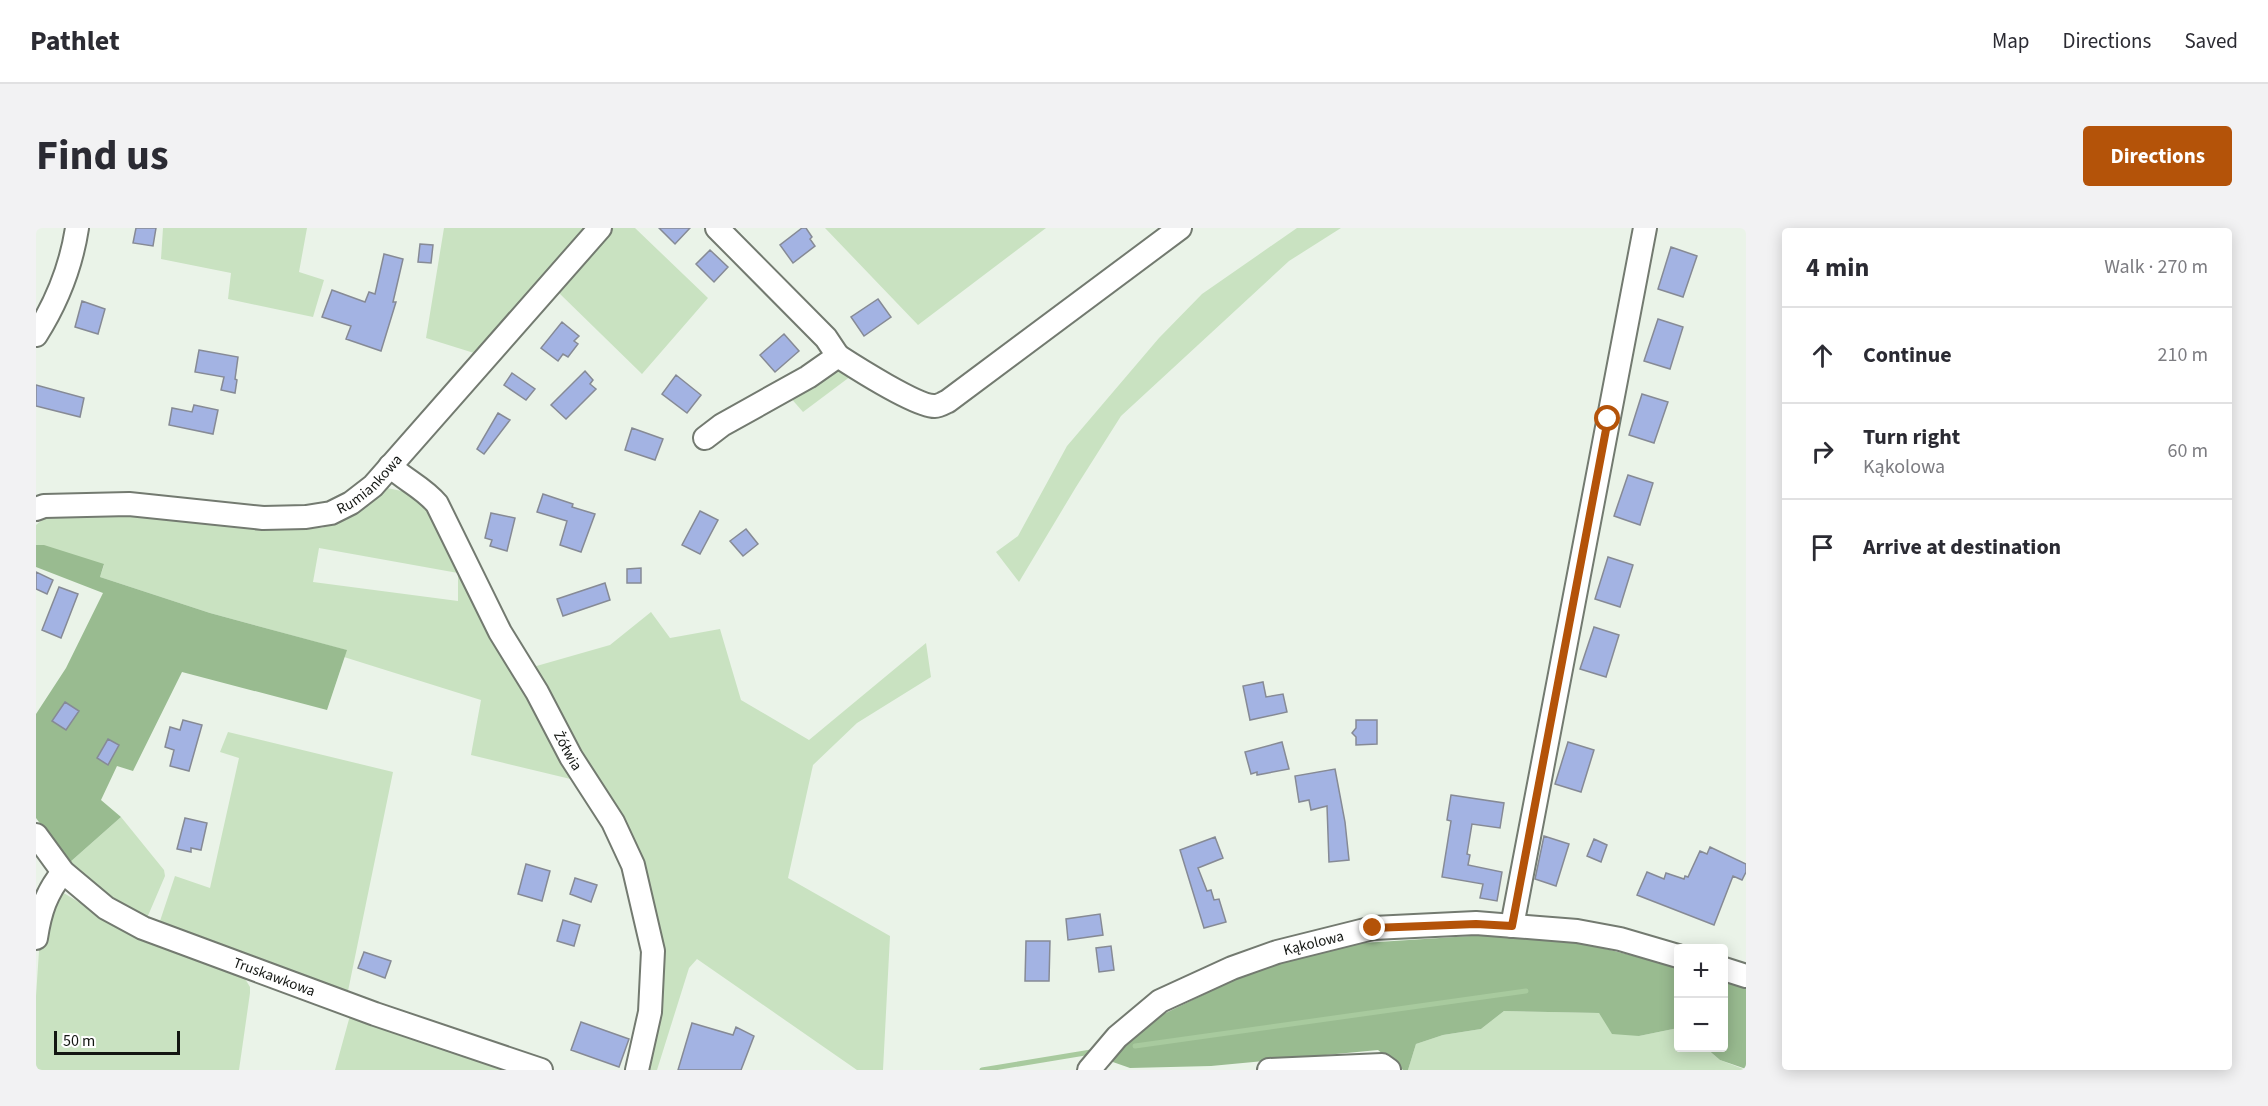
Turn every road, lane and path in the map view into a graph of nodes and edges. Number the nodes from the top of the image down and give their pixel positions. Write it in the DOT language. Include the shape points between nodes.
graph roads {
  1 [pos="77,228"];
  2 [pos="600,228"];
  3 [pos="717,228"];
  4 [pos="1180,228"];
  5 [pos="1645,228"];
  6 [pos="36,335"];
  7 [pos="838,356"];
  8 [pos="705,438"];
  9 [pos="390,466"];
  10 [pos="36,509"];
  11 [pos="36,835"];
  12 [pos="50,880"];
  13 [pos="1512,926"];
  14 [pos="36,938"];
  15 [pos="1674,956"];
  16 [pos="1728,970"];
  17 [pos="1746,976"];
  18 [pos="541,1070"];
  19 [pos="638,1070"];
  20 [pos="1093,1070"];
  21 [pos="1269,1070"];
  22 [pos="1389,1070"];
  1 -- 6 [label="street" via="64,283"];
  2 -- 9 [label="street, Rumiankowa"];
  3 -- 7 [label="street" via="826,338"];
  4 -- 7 [label="street" via="936,407"];
  5 -- 13 [label="street"];
  7 -- 8 [label="street"];
  9 -- 10 [label="street, Rumiankowa" via="351,503 331,513 306,517 263,518 129,504"];
  9 -- 19 [label="street, Żółwia" via="427,492 437,504 500,632 613,822 633,865 653,951 650,1012"];
  11 -- 12 [label="street, Truskawkowa"];
  12 -- 14 [label="street"];
  12 -- 18 [label="street, Truskawkowa" via="143,928 375,1014"];
  13 -- 15 [label="street, Kąkolowa" via="1577,931"];
  13 -- 20 [label="street, Kąkolowa" via="1373,928 1277,952 1160,1001 1117,1037"];
  16 -- 17 [label="street"];
  21 -- 22 [label="street" via="1382,1065"];
}
